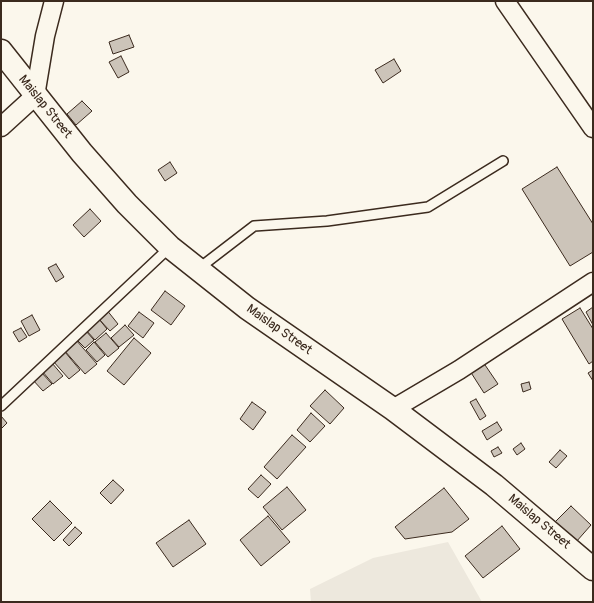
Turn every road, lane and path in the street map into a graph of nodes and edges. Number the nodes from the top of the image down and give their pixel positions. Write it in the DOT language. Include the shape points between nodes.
graph roads {
  1 [pos="54,1"];
  2 [pos="505,1"];
  3 [pos="1,52"];
  4 [pos="35,96"];
  5 [pos="1,127"];
  6 [pos="593,128"];
  7 [pos="503,161"];
  8 [pos="170,247"];
  9 [pos="197,270"];
  10 [pos="593,282"];
  11 [pos="1,406"];
  12 [pos="393,409"];
  13 [pos="593,569"];
  1 -- 4 [label="street"];
  2 -- 6 [label="street"];
  3 -- 4 [label="main road, Maislap Street"];
  4 -- 5 [label="street"];
  4 -- 8 [label="main road, Maislap Street" via="127,204"];
  7 -- 9 [label="lane" via="428,207 327,221 254,226"];
  8 -- 9 [label="main road, Maislap Street"];
  8 -- 11 [label="lane"];
  9 -- 12 [label="main road, Maislap Street" via="247,308"];
  10 -- 12 [label="street" via="459,370"];
  12 -- 13 [label="main road, Maislap Street" via="494,485"];
}
